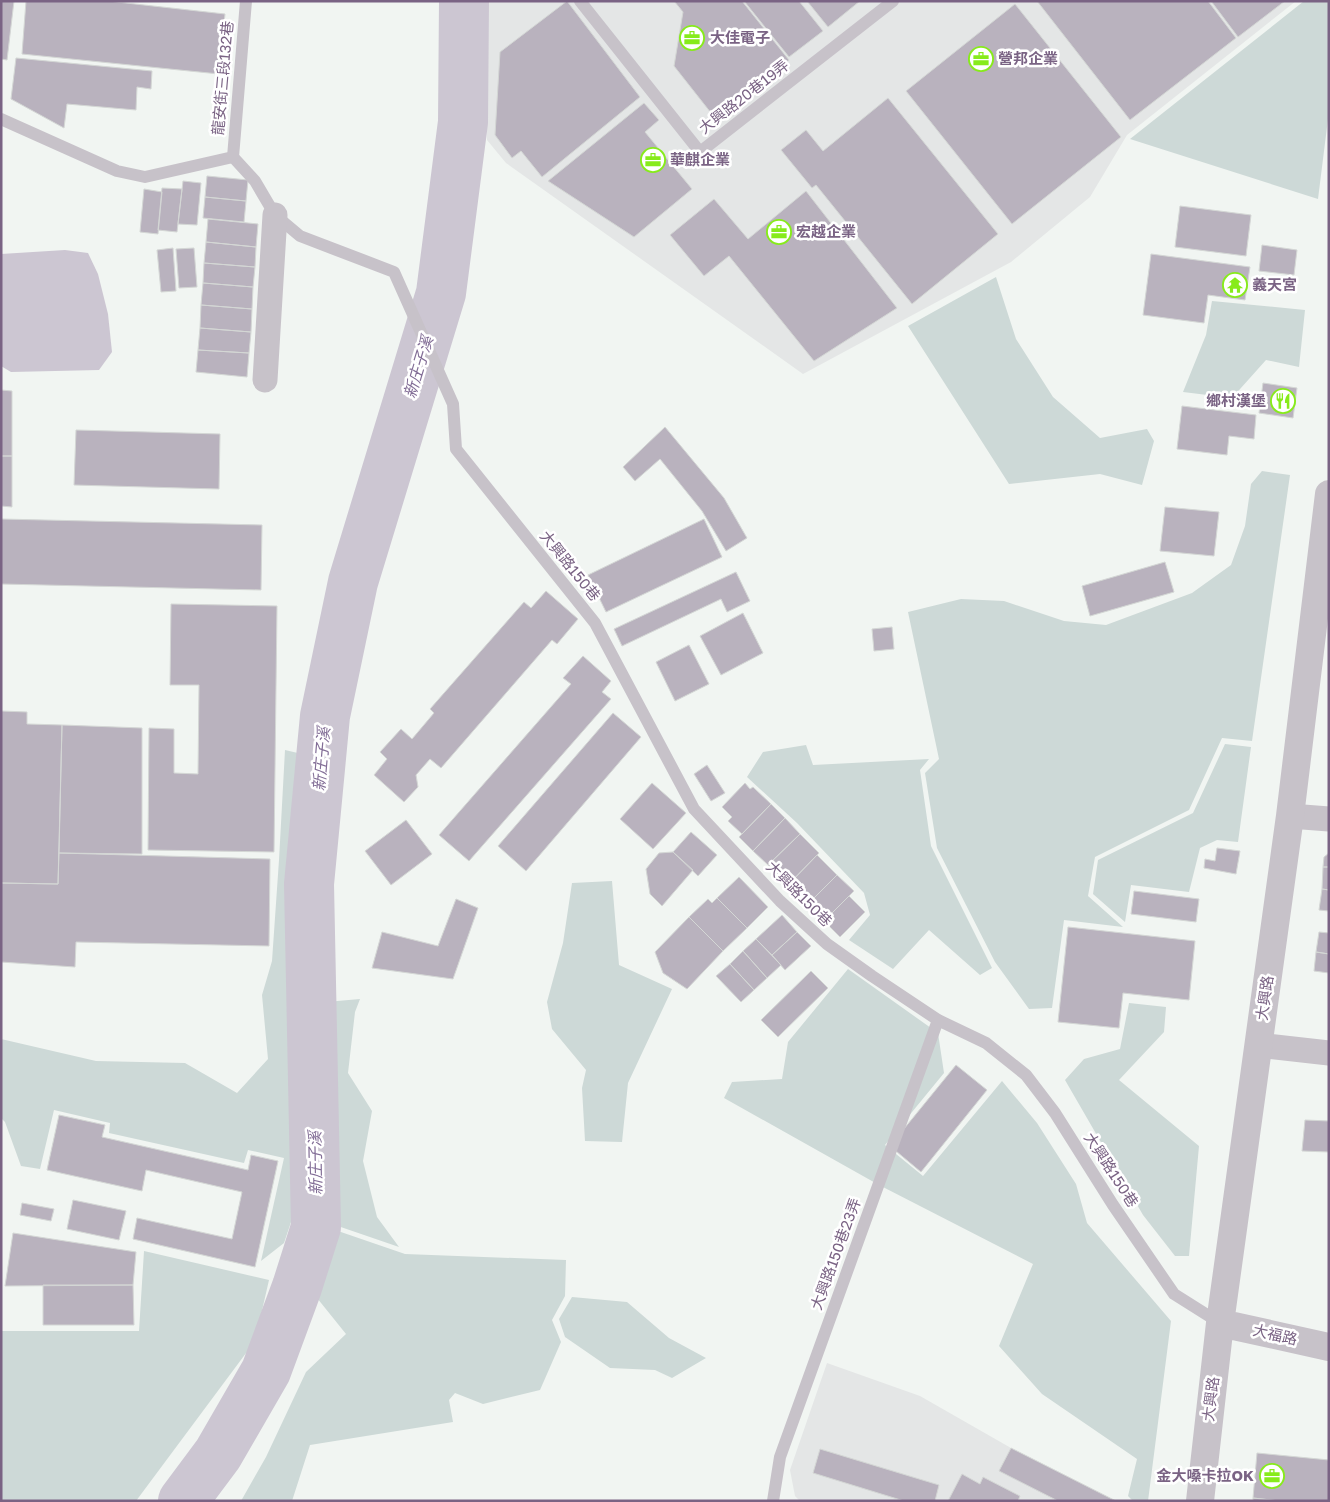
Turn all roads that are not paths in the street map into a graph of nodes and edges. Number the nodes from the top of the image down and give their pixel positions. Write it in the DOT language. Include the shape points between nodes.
graph roads {
  1 [pos="246,1"];
  2 [pos="580,1"];
  3 [pos="893,1"];
  4 [pos="1,119"];
  5 [pos="233,157"];
  6 [pos="275,215"];
  7 [pos="265,380"];
  8 [pos="1328,504"];
  9 [pos="1290,816"];
  10 [pos="1329,819"];
  11 [pos="938,1020"];
  12 [pos="1258,1045"];
  13 [pos="1329,1053"];
  14 [pos="1220,1323"];
  15 [pos="1329,1347"];
  16 [pos="773,1501"];
  17 [pos="1200,1501"];
  1 -- 5 [label="lane, 龍安街三段132巷"];
  2 -- 3 [label="lane, 大興路20巷19弄" via="700,152"];
  4 -- 5 [label="lane" via="117,170 145,176"];
  5 -- 6 [label="lane" via="255,181"];
  6 -- 7 [label="street"];
  6 -- 11 [label="lane, 大興路150巷" via="300,236 394,272 453,404 456,449 595,623 694,809 813,933"];
  8 -- 9 [label="street, 大興路"];
  9 -- 10 [label="street"];
  9 -- 12 [label="street, 大興路"];
  11 -- 14 [label="lane, 大興路150巷" via="986,1043 1026,1074 1174,1294"];
  11 -- 16 [label="lane, 大興路150巷23弄" via="780,1457"];
  12 -- 13 [label="street"];
  12 -- 14 [label="street, 大興路"];
  14 -- 15 [label="street, 大福路"];
  14 -- 17 [label="street, 大興路"];
}
